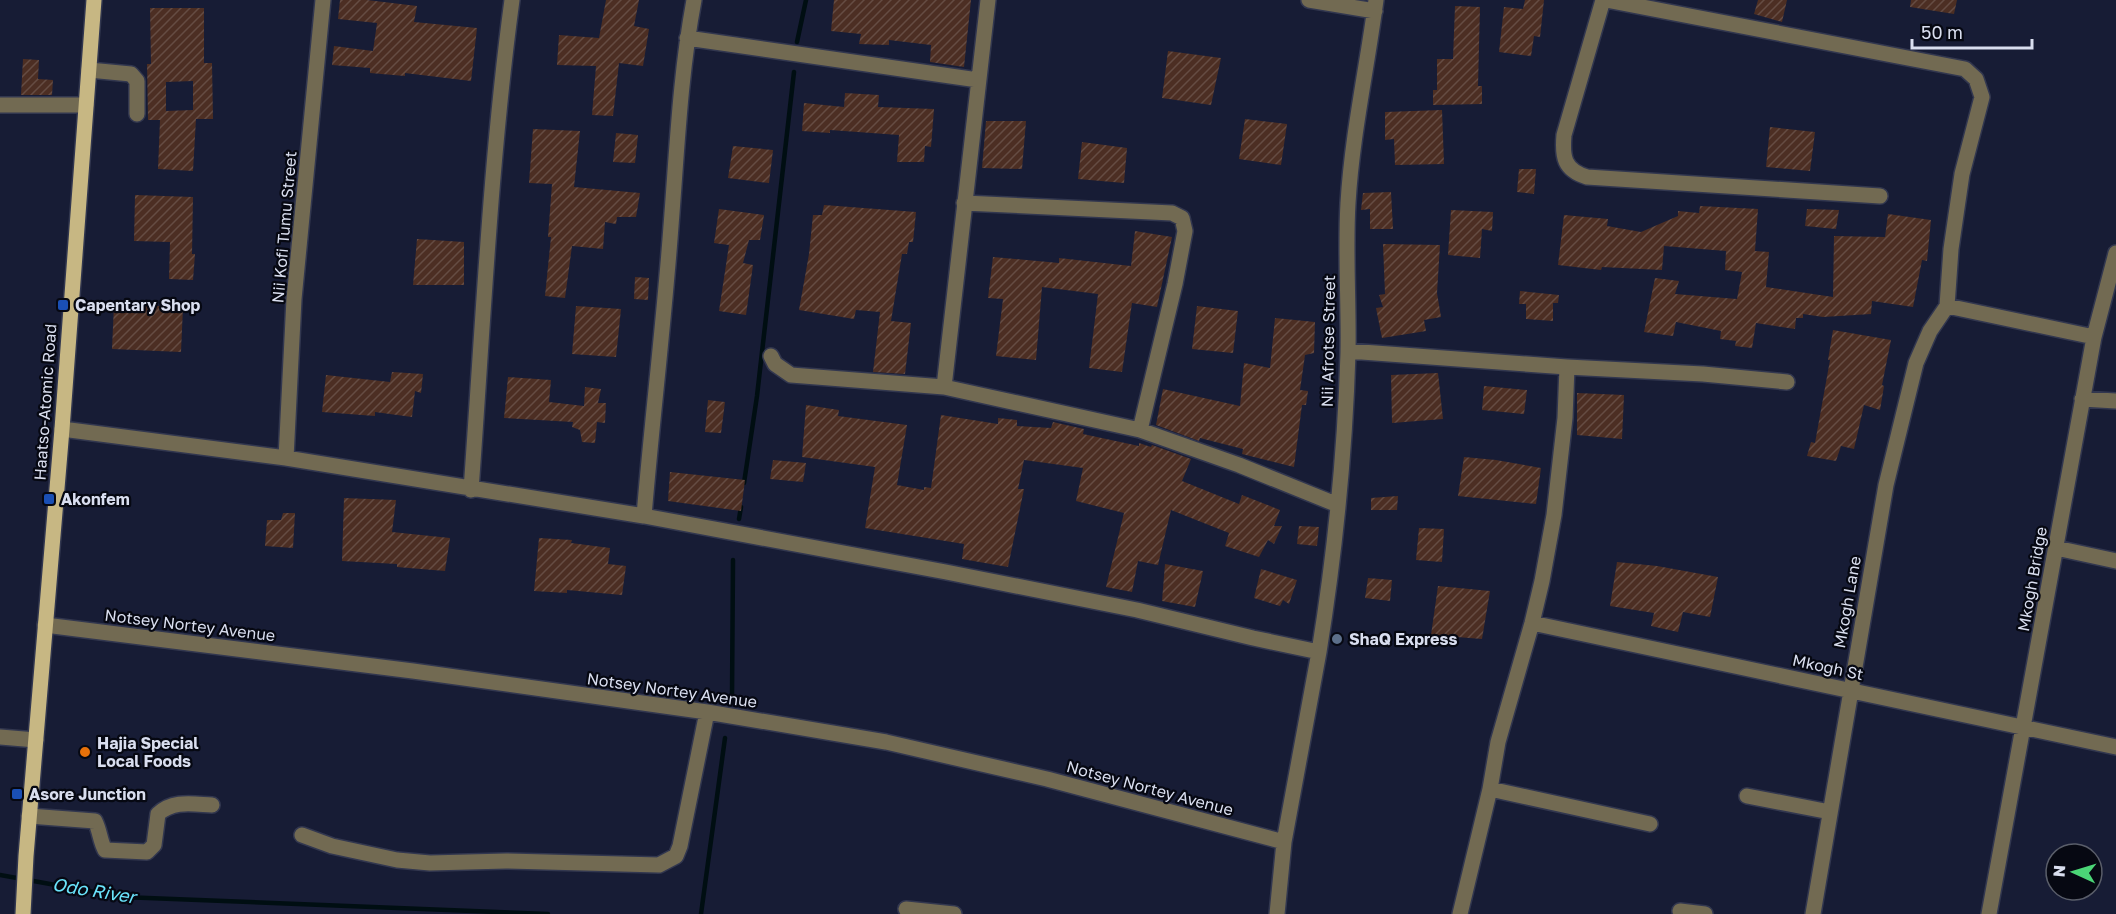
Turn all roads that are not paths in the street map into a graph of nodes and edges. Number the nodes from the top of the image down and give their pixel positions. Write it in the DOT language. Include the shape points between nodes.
graph roads {
  1 [pos="94,0"];
  2 [pos="323,0"];
  3 [pos="512,0"];
  4 [pos="694,0"];
  5 [pos="988,0"];
  6 [pos="1309,0"];
  7 [pos="1605,0"];
  8 [pos="1375,5"];
  9 [pos="687,38"];
  10 [pos="88,70"];
  11 [pos="978,80"];
  12 [pos="0,105"];
  13 [pos="86,105"];
  14 [pos="137,114"];
  15 [pos="1880,196"];
  16 [pos="964,203"];
  17 [pos="2116,253"];
  18 [pos="1947,306"];
  19 [pos="2094,337"];
  20 [pos="1348,351"];
  21 [pos="771,356"];
  22 [pos="1567,367"];
  23 [pos="1787,382"];
  24 [pos="944,387"];
  25 [pos="2082,399"];
  26 [pos="2116,401"];
  27 [pos="62,429"];
  28 [pos="1140,430"];
  29 [pos="286,458"];
  30 [pos="471,490"];
  31 [pos="1338,506"];
  32 [pos="644,516"];
  33 [pos="2056,548"];
  34 [pos="2116,561"];
  35 [pos="1532,623"];
  36 [pos="45,625"];
  37 [pos="1319,652"];
  38 [pos="1850,690"];
  39 [pos="707,712"];
  40 [pos="2023,729"];
  41 [pos="0,737"];
  42 [pos="36,740"];
  43 [pos="2116,747"];
  44 [pos="1490,789"];
  45 [pos="1747,796"];
  46 [pos="212,805"];
  47 [pos="1830,812"];
  48 [pos="29,816"];
  49 [pos="1650,824"];
  50 [pos="302,835"];
  51 [pos="1284,843"];
  52 [pos="906,909"];
  53 [pos="1680,911"];
  54 [pos="23,914"];
  55 [pos="954,914"];
  56 [pos="1277,914"];
  57 [pos="1460,914"];
  58 [pos="1705,914"];
  59 [pos="1813,914"];
  60 [pos="1989,914"];
  1 -- 10 [label="main road, Haatso-Atomic Road"];
  2 -- 29 [label="street, Nii Kofi Tumu Street" via="294,299"];
  3 -- 30 [label="street" via="488,250"];
  4 -- 9 [label="street"];
  5 -- 11 [label="street"];
  6 -- 8 [label="street"];
  7 -- 15 [label="street" via="1564,135 1563,153 1574,173 1587,177"];
  7 -- 18 [label="street" via="1965,69 1976,79 1982,97 1962,174"];
  8 -- 20 [label="street, Nii Afrotse Street" via="1348,201"];
  9 -- 11 [label="street"];
  9 -- 32 [label="street"];
  10 -- 13 [label="main road, Haatso-Atomic Road"];
  10 -- 14 [label="street" via="135,76"];
  11 -- 16 [label="street"];
  12 -- 13 [label="street"];
  13 -- 27 [label="main road, Haatso-Atomic Road"];
  16 -- 24 [label="street"];
  16 -- 28 [label="street" via="1172,213 1182,218 1185,231 1177,273"];
  17 -- 19 [label="street, Mkogh Bridge"];
  18 -- 19 [label="street"];
  18 -- 38 [label="street, Mkogh Lane" via="1916,363 1886,485"];
  19 -- 25 [label="street, Mkogh Bridge"];
  20 -- 22 [label="street"];
  20 -- 31 [label="street, Nii Afrotse Street"];
  21 -- 24 [label="street" via="790,375"];
  22 -- 23 [label="street"];
  22 -- 35 [label="street" via="1554,515"];
  24 -- 28 [label="street"];
  25 -- 26 [label="street"];
  25 -- 33 [label="street, Mkogh Bridge"];
  27 -- 29 [label="street"];
  27 -- 36 [label="main road, Haatso-Atomic Road"];
  28 -- 31 [label="street"];
  29 -- 30 [label="street"];
  30 -- 32 [label="street"];
  31 -- 37 [label="street, Nii Afrotse Street"];
  32 -- 37 [label="street" via="980,578"];
  33 -- 34 [label="street"];
  33 -- 40 [label="street, Mkogh Bridge"];
  35 -- 38 [label="street, Mkogh St"];
  35 -- 44 [label="street" via="1498,742"];
  36 -- 39 [label="street, Notsey Nortey Avenue"];
  36 -- 42 [label="main road, Haatso-Atomic Road"];
  37 -- 51 [label="street, Nii Afrotse Street"];
  38 -- 40 [label="street, Mkogh St"];
  38 -- 47 [label="street, Mkogh Lane"];
  39 -- 50 [label="street" via="680,846 676,856 659,865 430,863 332,846"];
  39 -- 51 [label="street, Notsey Nortey Avenue" via="886,741 1047,779"];
  40 -- 43 [label="street, Mkogh St"];
  40 -- 60 [label="street, Mkogh Bridge"];
  41 -- 42 [label="street"];
  42 -- 48 [label="main road, Haatso-Atomic Road"];
  44 -- 49 [label="street"];
  44 -- 57 [label="street"];
  45 -- 47 [label="street"];
  46 -- 48 [label="street" via="165,807 158,814 154,845 147,852 105,850 95,821"];
  47 -- 59 [label="street, Mkogh Lane"];
  48 -- 54 [label="main road, Haatso-Atomic Road"];
  51 -- 56 [label="street, Nii Afrotse Street"];
  52 -- 55 [label="street"];
  53 -- 58 [label="street"];
}
